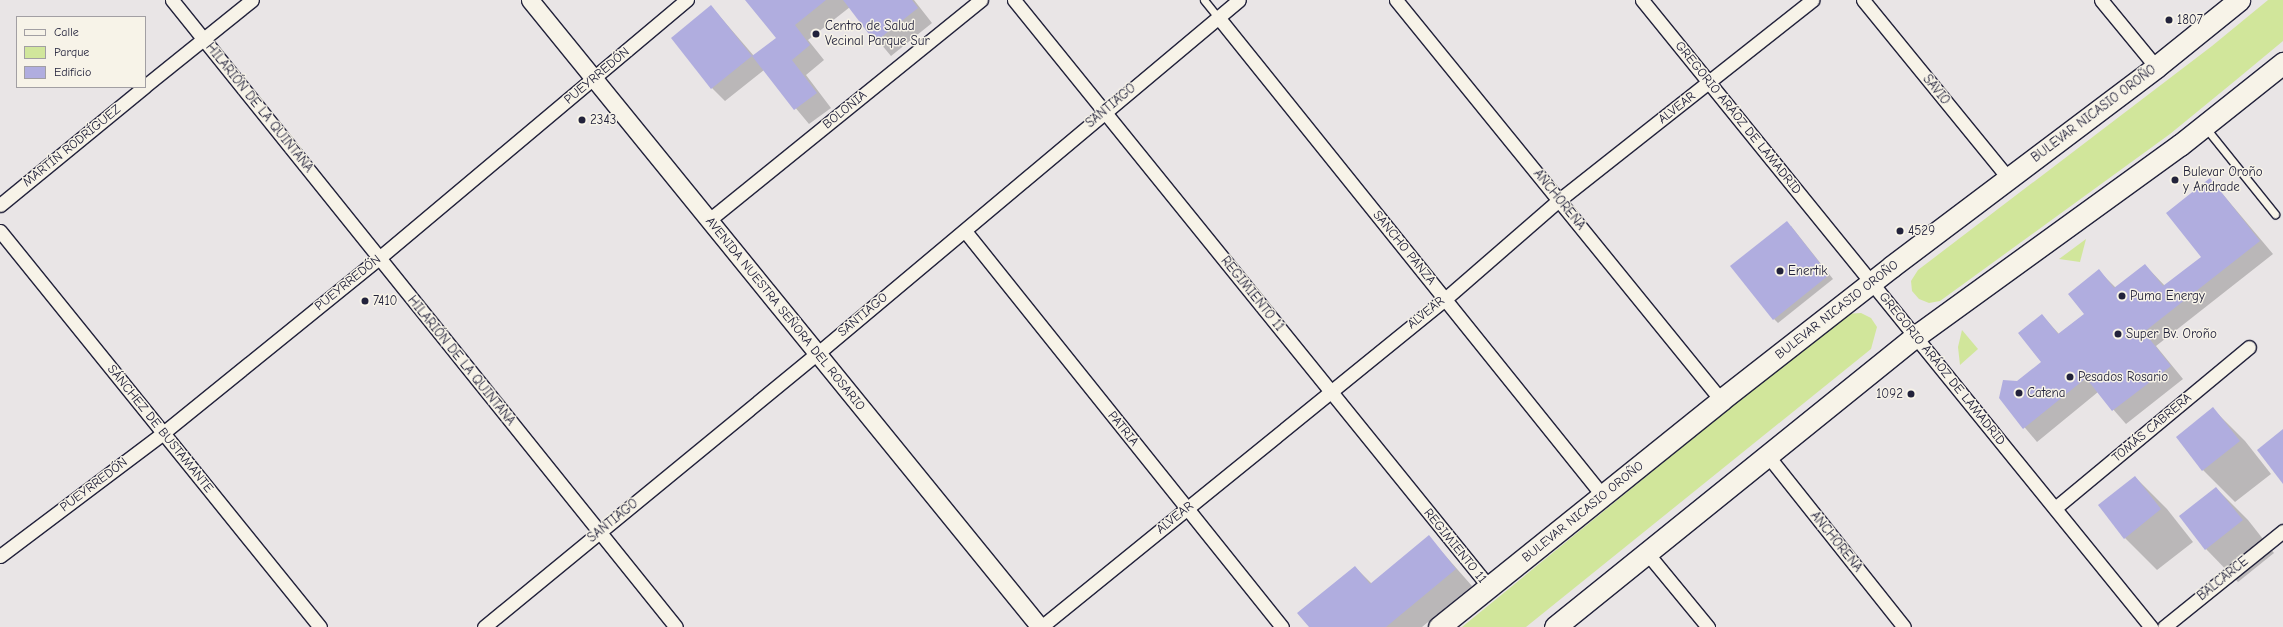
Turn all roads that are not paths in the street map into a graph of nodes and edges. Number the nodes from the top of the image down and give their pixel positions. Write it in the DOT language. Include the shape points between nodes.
graph roads {
  1 [pos="172,0"];
  2 [pos="252,0"];
  3 [pos="530,0"];
  4 [pos="687,0"];
  5 [pos="981,0"];
  6 [pos="1014,0"];
  7 [pos="1204,0"];
  8 [pos="1239,0"];
  9 [pos="1396,0"];
  10 [pos="1642,0"];
  11 [pos="1812,0"];
  12 [pos="1863,0"];
  13 [pos="2101,0"];
  14 [pos="2239,0"];
  15 [pos="1218,17"];
  16 [pos="204,38"];
  17 [pos="2283,63"];
  18 [pos="2156,67"];
  19 [pos="594,78"];
  20 [pos="1709,83"];
  21 [pos="146,86"];
  22 [pos="144,88"];
  23 [pos="1104,112"];
  24 [pos="2204,126"];
  25 [pos="2009,179"];
  26 [pos="1559,200"];
  27 [pos="0,205"];
  28 [pos="2275,214"];
  29 [pos="709,220"];
  30 [pos="0,231"];
  31 [pos="965,231"];
  32 [pos="379,258"];
  33 [pos="1872,283"];
  34 [pos="1445,299"];
  35 [pos="1916,336"];
  36 [pos="2249,347"];
  37 [pos="818,353"];
  38 [pos="1331,391"];
  39 [pos="1721,400"];
  40 [pos="163,433"];
  41 [pos="1768,456"];
  42 [pos="1604,496"];
  43 [pos="1187,508"];
  44 [pos="2055,508"];
  45 [pos="2283,531"];
  46 [pos="599,532"];
  47 [pos="1647,553"];
  48 [pos="0,556"];
  49 [pos="1489,588"];
  50 [pos="320,627"];
  51 [pos="484,627"];
  52 [pos="676,627"];
  53 [pos="1041,627"];
  54 [pos="1282,627"];
  55 [pos="1439,627"];
  56 [pos="1555,627"];
  57 [pos="1708,627"];
  58 [pos="1904,627"];
  59 [pos="2151,627"];
  60 [pos="2164,627"];
  1 -- 16 [label="street, HILARIÓN DE LA QUINTANA"];
  2 -- 16 [label="street, MARTÍN RODRÍGUEZ"];
  3 -- 19 [label="street, AVENIDA NUESTRA SEÑORA DEL ROSARIO"];
  4 -- 19 [label="street, PUEYRREDÓN"];
  5 -- 29 [label="street, BOLONIA"];
  6 -- 23 [label="street, REGIMIENTO 11"];
  7 -- 15 [label="lane, SANCHO PANZA"];
  8 -- 15 [label="street, SANTIAGO"];
  9 -- 26 [label="street, ANCHORENA"];
  10 -- 20 [label="street, GREGORIO ARÁOZ DE LAMADRID"];
  11 -- 20 [label="street, ALVEAR"];
  12 -- 25 [label="street, SAVIO"];
  13 -- 18 [label="street"];
  14 -- 18 [label="main road, BULEVAR NICASIO OROÑO"];
  15 -- 23 [label="street, SANTIAGO"];
  15 -- 34 [label="street, SANCHO PANZA"];
  16 -- 21 [label="street, MARTÍN RODRÍGUEZ"];
  16 -- 32 [label="street, HILARIÓN DE LA QUINTANA"];
  17 -- 24 [label="main road"];
  18 -- 25 [label="main road, BULEVAR NICASIO OROÑO"];
  19 -- 29 [label="street, AVENIDA NUESTRA SEÑORA DEL ROSARIO"];
  19 -- 32 [label="street, PUEYRREDÓN"];
  20 -- 26 [label="street, ALVEAR"];
  20 -- 33 [label="street, GREGORIO ARÁOZ DE LAMADRID"];
  22 -- 27 [label="street, MARTÍN RODRÍGUEZ"];
  23 -- 31 [label="street, SANTIAGO"];
  23 -- 38 [label="street, REGIMIENTO 11"];
  24 -- 28 [label="lane"];
  24 -- 35 [label="main road"];
  25 -- 33 [label="main road, BULEVAR NICASIO OROÑO"];
  26 -- 34 [label="street, ALVEAR"];
  26 -- 39 [label="street, ANCHORENA"];
  29 -- 37 [label="street, AVENIDA NUESTRA SEÑORA DEL ROSARIO"];
  30 -- 40 [label="street, SÁNCHEZ DE BUSTAMANTE"];
  31 -- 37 [label="street, SANTIAGO"];
  31 -- 43 [label="street, PATRIA"];
  32 -- 40 [label="street, PUEYRREDÓN"];
  32 -- 46 [label="street, HILARIÓN DE LA QUINTANA"];
  33 -- 35 [label="street, GREGORIO ARÁOZ DE LAMADRID"];
  33 -- 39 [label="main road, BULEVAR NICASIO OROÑO"];
  34 -- 38 [label="street, ALVEAR"];
  34 -- 42 [label="street, SANCHO PANZA"];
  35 -- 41 [label="main road"];
  35 -- 44 [label="street, GREGORIO ARÁOZ DE LAMADRID"];
  36 -- 44 [label="street, TOMÁS CABRERA"];
  37 -- 46 [label="street, SANTIAGO"];
  37 -- 53 [label="street, AVENIDA NUESTRA SEÑORA DEL ROSARIO"];
  38 -- 43 [label="street, ALVEAR"];
  38 -- 49 [label="street, REGIMIENTO 11"];
  39 -- 42 [label="main road, BULEVAR NICASIO OROÑO"];
  40 -- 48 [label="street, PUEYRREDÓN"];
  40 -- 50 [label="street, SÁNCHEZ DE BUSTAMANTE"];
  41 -- 47 [label="main road"];
  41 -- 58 [label="street, ANCHORENA"];
  42 -- 49 [label="main road, BULEVAR NICASIO OROÑO"];
  43 -- 53 [label="street, ALVEAR"];
  43 -- 54 [label="street, PATRIA"];
  44 -- 59 [label="street, GREGORIO ARÁOZ DE LAMADRID"];
  45 -- 60 [label="street, BALCARCE"];
  46 -- 51 [label="street, SANTIAGO"];
  46 -- 52 [label="street, HILARIÓN DE LA QUINTANA"];
  47 -- 56 [label="main road"];
  47 -- 57 [label="street"];
  49 -- 55 [label="main road, BULEVAR NICASIO OROÑO"];
}
